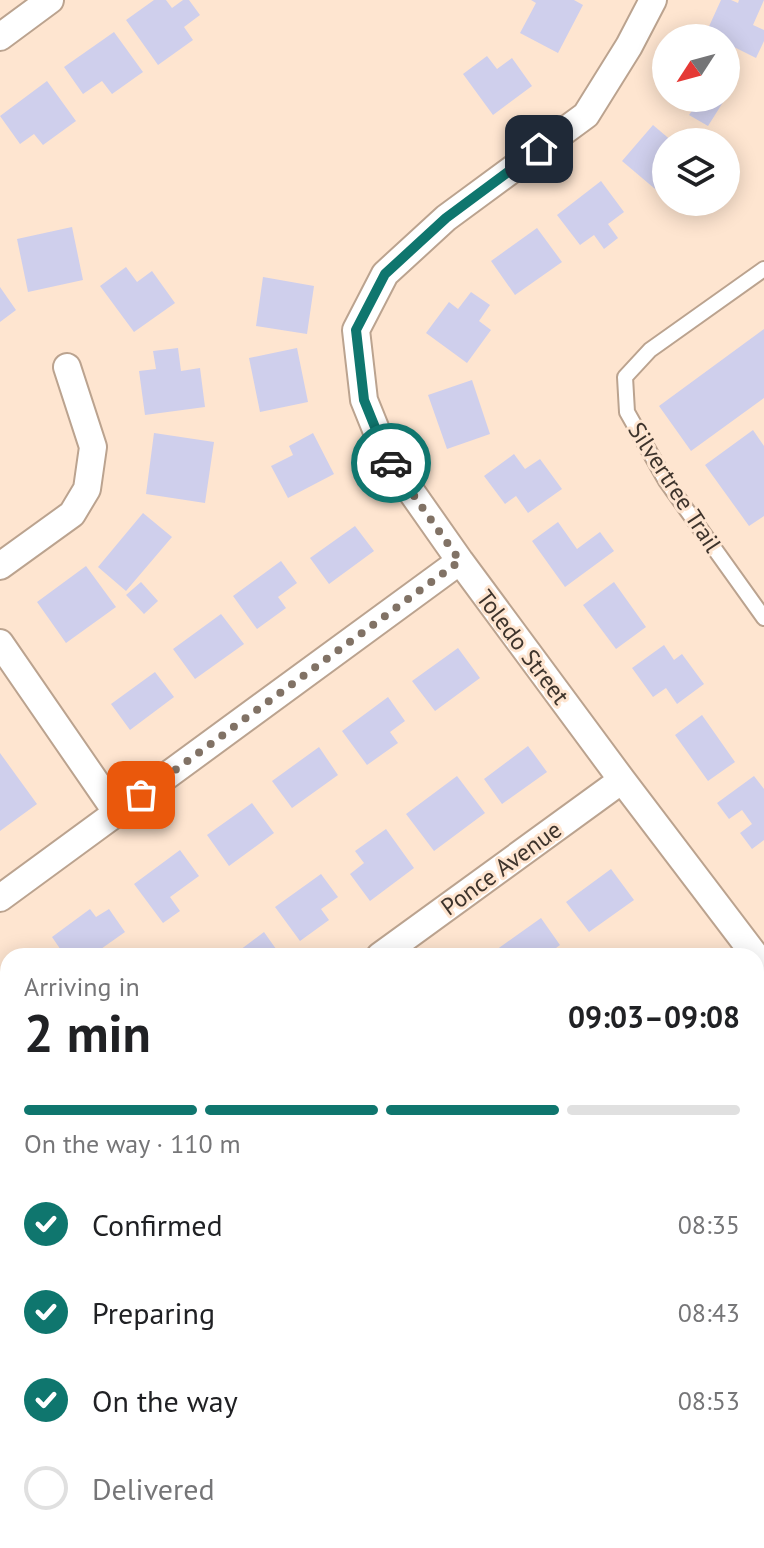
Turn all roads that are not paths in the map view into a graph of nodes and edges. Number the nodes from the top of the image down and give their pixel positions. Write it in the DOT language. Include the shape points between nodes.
graph roads {
  1 [pos="50,0"];
  2 [pos="653,0"];
  3 [pos="0,37"];
  4 [pos="764,269"];
  5 [pos="67,367"];
  6 [pos="460,561"];
  7 [pos="0,566"];
  8 [pos="764,618"];
  9 [pos="0,643"];
  10 [pos="622,780"];
  11 [pos="117,813"];
  12 [pos="0,898"];
  13 [pos="391,948"];
  14 [pos="750,948"];
  1 -- 3 [label="street"];
  2 -- 6 [label="street, Toledo Street" via="586,115 446,218 385,274 356,330 364,400 387,457"];
  4 -- 8 [label="lane, Silvertree Trail" via="650,350 625,377 627,412 666,481"];
  5 -- 7 [label="street" via="93,447 87,489 72,514"];
  6 -- 10 [label="street, Toledo Street"];
  6 -- 11 [label="street"];
  9 -- 11 [label="street"];
  10 -- 13 [label="street, Ponce Avenue"];
  10 -- 14 [label="street, Toledo Street"];
  11 -- 12 [label="street"];
}
